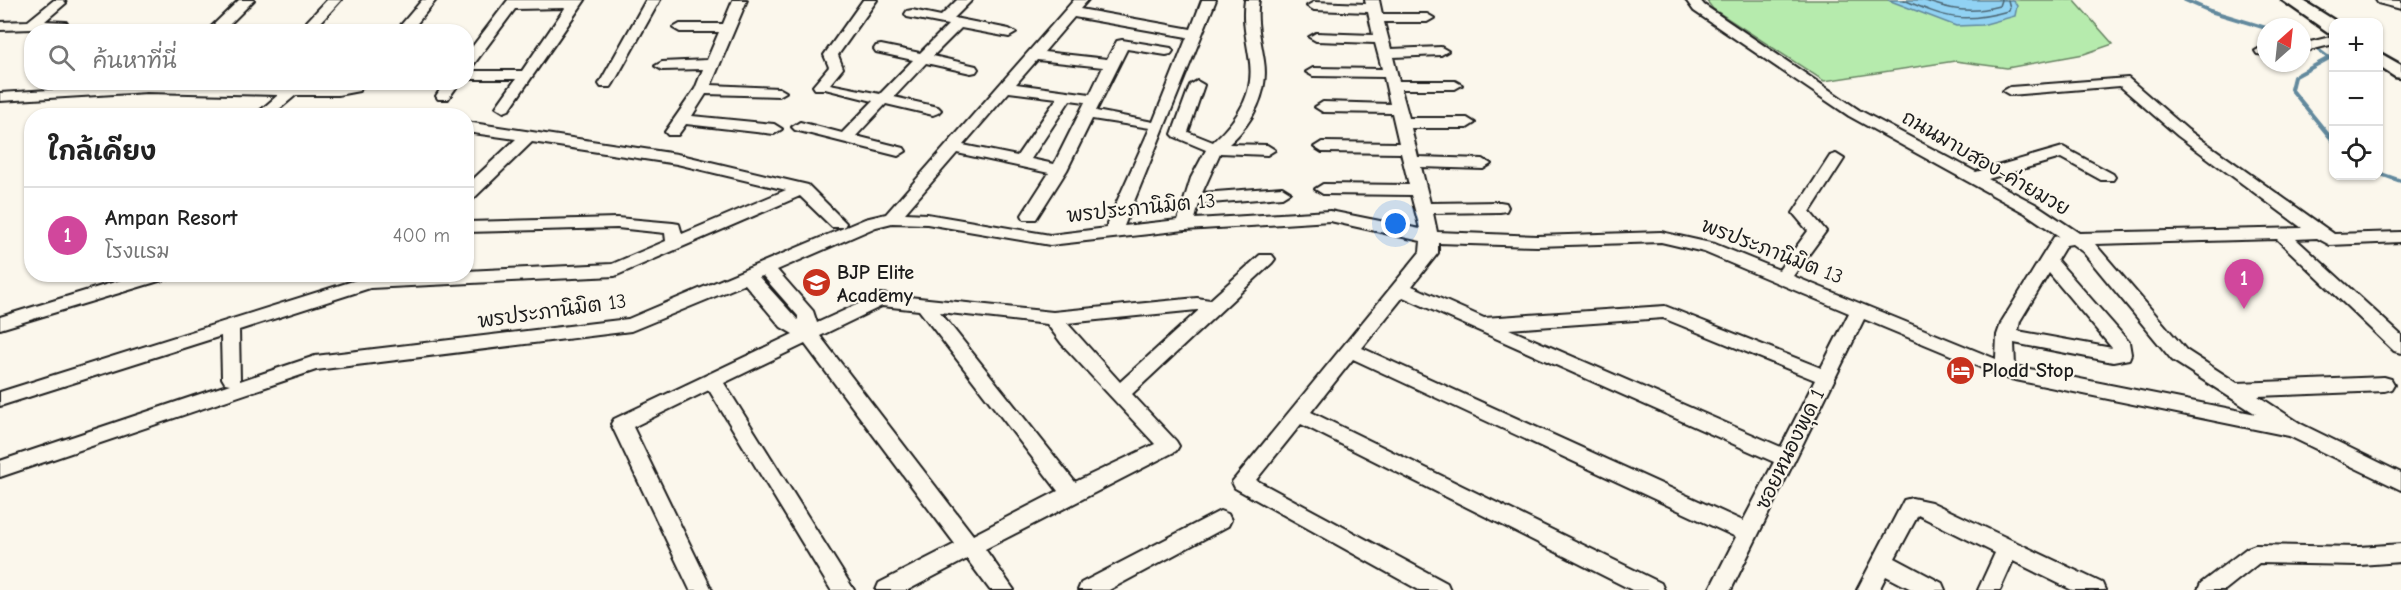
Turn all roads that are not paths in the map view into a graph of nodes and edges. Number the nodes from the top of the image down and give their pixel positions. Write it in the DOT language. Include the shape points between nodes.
graph roads {
  1 [pos="247,0"];
  2 [pos="334,0"];
  3 [pos="429,0"];
  4 [pos="653,0"];
  5 [pos="740,0"];
  6 [pos="870,0"];
  7 [pos="965,0"];
  8 [pos="1081,0"];
  9 [pos="1209,0"];
  10 [pos="1252,0"];
  11 [pos="1693,0"];
  12 [pos="2305,0"];
  13 [pos="2383,0"];
  14 [pos="576,2"];
  15 [pos="59,3"];
  16 [pos="513,3"];
  17 [pos="2401,5"];
  18 [pos="1314,6"];
  19 [pos="1374,9"];
  20 [pos="1071,12"];
  21 [pos="912,14"];
  22 [pos="1427,18"];
  23 [pos="2338,18"];
  24 [pos="951,21"];
  25 [pos="33,24"];
  26 [pos="222,24"];
  27 [pos="312,24"];
  28 [pos="409,24"];
  29 [pos="24,26"];
  30 [pos="3,28"];
  31 [pos="680,28"];
  32 [pos="728,28"];
  33 [pos="2329,29"];
  34 [pos="1009,33"];
  35 [pos="1190,33"];
  36 [pos="2329,34"];
  37 [pos="1316,37"];
  38 [pos="2311,44"];
  39 [pos="1384,46"];
  40 [pos="2383,46"];
  41 [pos="881,49"];
  42 [pos="1166,51"];
  43 [pos="1441,51"];
  44 [pos="474,54"];
  45 [pos="1034,55"];
  46 [pos="2401,57"];
  47 [pos="923,58"];
  48 [pos="2383,60"];
  49 [pos="712,64"];
  50 [pos="1111,64"];
  51 [pos="662,66"];
  52 [pos="971,69"];
  53 [pos="1313,72"];
  54 [pos="2401,73"];
  55 [pos="474,75"];
  56 [pos="526,75"];
  57 [pos="1391,79"];
  58 [pos="606,84"];
  59 [pos="1197,85"];
  60 [pos="1455,86"];
  61 [pos="1006,87"];
  62 [pos="702,89"];
  63 [pos="96,90"];
  64 [pos="293,90"];
  65 [pos="343,90"];
  66 [pos="447,90"];
  67 [pos="2010,91"];
  68 [pos="779,93"];
  69 [pos="1067,94"];
  70 [pos="443,96"];
  71 [pos="0,97"];
  72 [pos="883,98"];
  73 [pos="1096,99"];
  74 [pos="504,107"];
  75 [pos="1323,107"];
  76 [pos="271,108"];
  77 [pos="933,110"];
  78 [pos="1088,114"];
  79 [pos="1400,116"];
  80 [pos="1467,123"];
  81 [pos="1146,124"];
  82 [pos="800,127"];
  83 [pos="474,128"];
  84 [pos="774,129"];
  85 [pos="530,136"];
  86 [pos="845,138"];
  87 [pos="1322,147"];
  88 [pos="953,148"];
  89 [pos="1215,148"];
  90 [pos="1268,150"];
  91 [pos="898,151"];
  92 [pos="1410,155"];
  93 [pos="1836,159"];
  94 [pos="1021,162"];
  95 [pos="1483,164"];
  96 [pos="1059,170"];
  97 [pos="2107,177"];
  98 [pos="1974,178"];
  99 [pos="474,188"];
  100 [pos="802,189"];
  101 [pos="1323,189"];
  102 [pos="1419,190"];
  103 [pos="1282,192"];
  104 [pos="1192,199"];
  105 [pos="1500,207"];
  106 [pos="1423,208"];
  107 [pos="1030,215"];
  108 [pos="892,218"];
  109 [pos="838,223"];
  110 [pos="1185,225"];
  111 [pos="474,227"];
  112 [pos="1116,233"];
  113 [pos="2319,233"];
  114 [pos="2282,235"];
  115 [pos="1430,237"];
  116 [pos="2072,237"];
  117 [pos="2401,237"];
  118 [pos="675,244"];
  119 [pos="1266,259"];
  120 [pos="2048,261"];
  121 [pos="765,267"];
  122 [pos="747,275"];
  123 [pos="474,277"];
  124 [pos="1783,278"];
  125 [pos="136,282"];
  126 [pos="369,282"];
  127 [pos="1400,288"];
  128 [pos="923,303"];
  129 [pos="1216,307"];
  130 [pos="1860,309"];
  131 [pos="1053,318"];
  132 [pos="0,323"];
  133 [pos="1480,324"];
  134 [pos="230,325"];
  135 [pos="808,334"];
  136 [pos="2006,335"];
  137 [pos="2401,346"];
  138 [pos="1350,350"];
  139 [pos="2006,371"];
  140 [pos="1826,377"];
  141 [pos="232,378"];
  142 [pos="712,380"];
  143 [pos="2384,384"];
  144 [pos="2233,390"];
  145 [pos="1120,393"];
  146 [pos="0,399"];
  147 [pos="1298,414"];
  148 [pos="2294,429"];
  149 [pos="1785,458"];
  150 [pos="0,469"];
  151 [pos="2401,482"];
  152 [pos="1072,493"];
  153 [pos="1220,520"];
  154 [pos="1749,533"];
  155 [pos="971,546"];
  156 [pos="2008,549"];
  157 [pos="2401,553"];
  158 [pos="1883,560"];
  159 [pos="1434,589"];
  160 [pos="701,590"];
  161 [pos="843,590"];
  162 [pos="887,590"];
  163 [pos="1003,590"];
  164 [pos="1089,590"];
  165 [pos="1653,590"];
  166 [pos="1720,590"];
  167 [pos="1868,590"];
  168 [pos="1934,590"];
  169 [pos="1989,590"];
  170 [pos="2094,590"];
  171 [pos="2209,590"];
  1 -- 26 [label="street"];
  2 -- 27 [label="street"];
  3 -- 28 [label="street"];
  4 -- 58 [label="street"];
  5 -- 32 [label="street"];
  6 -- 72 [label="street" via="831,55 836,68 826,87"];
  7 -- 24 [label="street"];
  8 -- 20 [label="street"];
  9 -- 112 [label="street" via="1115,224"];
  10 -- 89 [label="street" via="1252,41 1259,70 1256,91 1234,131"];
  11 -- 98 [label="street, ถนนมาบสอง-ค่ายมวย" via="1719,22 1854,112"];
  12 -- 23 [label="main road"];
  12 -- 33 [label="main road"];
  13 -- 17 [label="street"];
  14 -- 16 [label="street"];
  14 -- 56 [label="street"];
  15 -- 25 [label="street"];
  16 -- 44 [label="street"];
  18 -- 19 [label="street"];
  19 -- 22 [label="street"];
  19 -- 39 [label="street"];
  20 -- 35 [label="street"];
  20 -- 45 [label="street"];
  21 -- 24 [label="street"];
  24 -- 34 [label="street"];
  24 -- 47 [label="street"];
  29 -- 30 [label="street"];
  31 -- 32 [label="street"];
  32 -- 49 [label="street"];
  36 -- 38 [label="street"];
  37 -- 39 [label="street"];
  39 -- 43 [label="street"];
  39 -- 57 [label="street"];
  40 -- 46 [label="main road"];
  41 -- 47 [label="street"];
  42 -- 50 [label="street" via="1122,44"];
  45 -- 50 [label="street"];
  45 -- 61 [label="street"];
  47 -- 52 [label="street"];
  47 -- 72 [label="street"];
  48 -- 54 [label="main road"];
  49 -- 51 [label="street"];
  49 -- 62 [label="street"];
  50 -- 73 [label="street"];
  53 -- 57 [label="street"];
  55 -- 56 [label="street"];
  56 -- 74 [label="street"];
  57 -- 60 [label="street"];
  57 -- 79 [label="street"];
  59 -- 89 [label="street" via="1180,134"];
  61 -- 69 [label="street"];
  61 -- 88 [label="street"];
  62 -- 68 [label="street"];
  62 -- 84 [label="street" via="677,125"];
  63 -- 71 [label="street"];
  64 -- 65 [label="street"];
  64 -- 76 [label="street"];
  66 -- 70 [label="street"];
  67 -- 113 [label="street" via="2123,81 2183,133"];
  69 -- 73 [label="street"];
  69 -- 94 [label="street"];
  72 -- 77 [label="street"];
  72 -- 86 [label="street"];
  73 -- 78 [label="street"];
  75 -- 79 [label="street"];
  78 -- 81 [label="street"];
  78 -- 96 [label="street"];
  79 -- 80 [label="street"];
  79 -- 92 [label="street"];
  82 -- 86 [label="street"];
  83 -- 85 [label="street"];
  85 -- 99 [label="street"];
  85 -- 100 [label="street" via="677,159"];
  86 -- 91 [label="street"];
  87 -- 92 [label="street"];
  88 -- 94 [label="street"];
  88 -- 108 [label="street"];
  89 -- 90 [label="street"];
  89 -- 104 [label="street" via="1202,169"];
  92 -- 95 [label="street"];
  92 -- 102 [label="street"];
  93 -- 124 [label="street" via="1801,213 1817,231"];
  94 -- 96 [label="street"];
  96 -- 107 [label="street"];
  97 -- 98 [label="street" via="2063,152"];
  98 -- 116 [label="street, ถนนมาบสอง-ค่ายมวย"];
  100 -- 109 [label="street"];
  100 -- 118 [label="street"];
  101 -- 102 [label="street"];
  102 -- 106 [label="street"];
  103 -- 104 [label="street"];
  104 -- 110 [label="street"];
  105 -- 106 [label="street"];
  106 -- 115 [label="street"];
  108 -- 112 [label="street, พรประภานิมิต 13" via="927,219 1050,240"];
  108 -- 121 [label="street, พรประภานิมิต 13"];
  110 -- 112 [label="street, พรประภานิมิต 13"];
  110 -- 115 [label="street, พรประภานิมิต 13" via="1330,216"];
  111 -- 118 [label="street" via="617,223 673,228"];
  113 -- 114 [label="street"];
  113 -- 117 [label="street" via="2337,242"];
  114 -- 116 [label="street"];
  114 -- 137 [label="street"];
  115 -- 124 [label="street, พรประภานิมิต 13" via="1537,241 1660,237 1709,248"];
  115 -- 127 [label="street" via="1429,253"];
  116 -- 120 [label="street" via="2060,241"];
  116 -- 144 [label="street, ถนนมาบสอง-ค่ายมวย" via="2089,248 2180,356"];
  118 -- 123 [label="street" via="615,270"];
  119 -- 129 [label="street"];
  120 -- 136 [label="street"];
  120 -- 136 [label="street" via="2122,347 2122,354"];
  121 -- 122 [label="street, พรประภานิมิต 13"];
  121 -- 135 [label="street" via="807,315"];
  122 -- 135 [label="street" via="789,323"];
  122 -- 150 [label="street, พรประภานิมิต 13" via="631,325 315,363"];
  124 -- 130 [label="street, พรประภานิมิต 13"];
  125 -- 132 [label="street"];
  126 -- 134 [label="street"];
  127 -- 133 [label="street"];
  127 -- 138 [label="street"];
  128 -- 131 [label="street"];
  128 -- 135 [label="street" via="880,300"];
  128 -- 152 [label="street"];
  129 -- 131 [label="street" via="1197,303"];
  129 -- 145 [label="street"];
  130 -- 139 [label="street, พรประภานิมิต 13"];
  130 -- 140 [label="street, ซอยหนองพุด 1"];
  131 -- 145 [label="street"];
  133 -- 140 [label="street" via="1665,312"];
  133 -- 149 [label="street"];
  134 -- 141 [label="street"];
  134 -- 146 [label="street"];
  135 -- 142 [label="street"];
  135 -- 155 [label="street"];
  136 -- 139 [label="street"];
  138 -- 147 [label="street"];
  138 -- 154 [label="street"];
  139 -- 148 [label="street, พรประภานิมิต 13"];
  140 -- 149 [label="street, ซอยหนองพุด 1"];
  142 -- 160 [label="street" via="621,424"];
  142 -- 161 [label="street"];
  143 -- 144 [label="street"];
  144 -- 148 [label="street, ถนนมาบสอง-ค่ายมวย"];
  145 -- 152 [label="street" via="1169,446"];
  147 -- 159 [label="street" via="1242,482"];
  147 -- 165 [label="street"];
  148 -- 151 [label="street"];
  149 -- 154 [label="street, ซอยหนองพุด 1"];
  152 -- 155 [label="street"];
  153 -- 164 [label="street"];
  154 -- 166 [label="street, ซอยหนองพุด 1"];
  155 -- 162 [label="street"];
  155 -- 163 [label="street"];
  156 -- 158 [label="street" via="1912,506"];
  156 -- 169 [label="street"];
  156 -- 170 [label="street"];
  157 -- 171 [label="street" via="2256,554"];
  158 -- 167 [label="street"];
  158 -- 168 [label="street" via="1888,567"];
}
